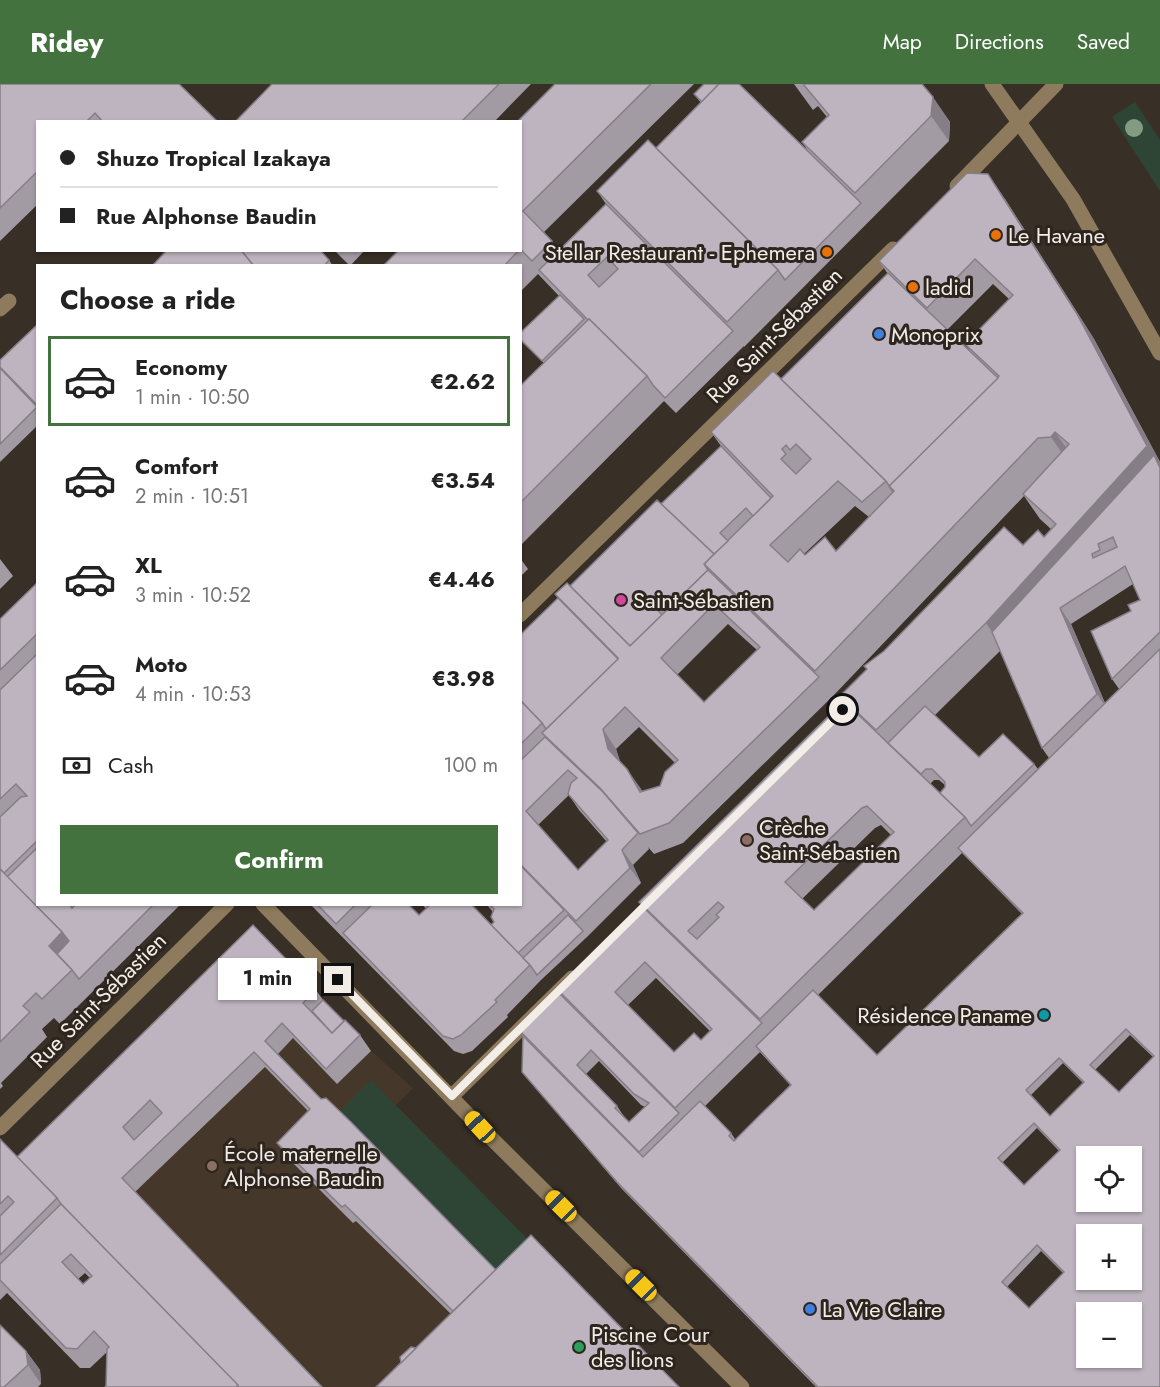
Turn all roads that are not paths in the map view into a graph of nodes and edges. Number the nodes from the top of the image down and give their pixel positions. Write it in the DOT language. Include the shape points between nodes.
graph roads {
  1 [pos="992,84"];
  2 [pos="1056,84"];
  3 [pos="1019,121"];
  4 [pos="945,198"];
  5 [pos="903,239"];
  6 [pos="1160,353"];
  7 [pos="522,613"];
  8 [pos="225,906"];
  9 [pos="265,906"];
  10 [pos="584,966"];
  11 [pos="452,1096"];
  12 [pos="0,1128"];
  13 [pos="742,1387"];
  1 -- 3 [label="street"];
  2 -- 3 [label="street"];
  3 -- 4 [label="street"];
  3 -- 6 [label="street" via="1072,199"];
  5 -- 7 [label="street, Rue Saint-Sébastien"];
  8 -- 12 [label="street, Rue Saint-Sébastien"];
  9 -- 11 [label="street"];
  10 -- 11 [label="street"];
  11 -- 13 [label="street"];
}
